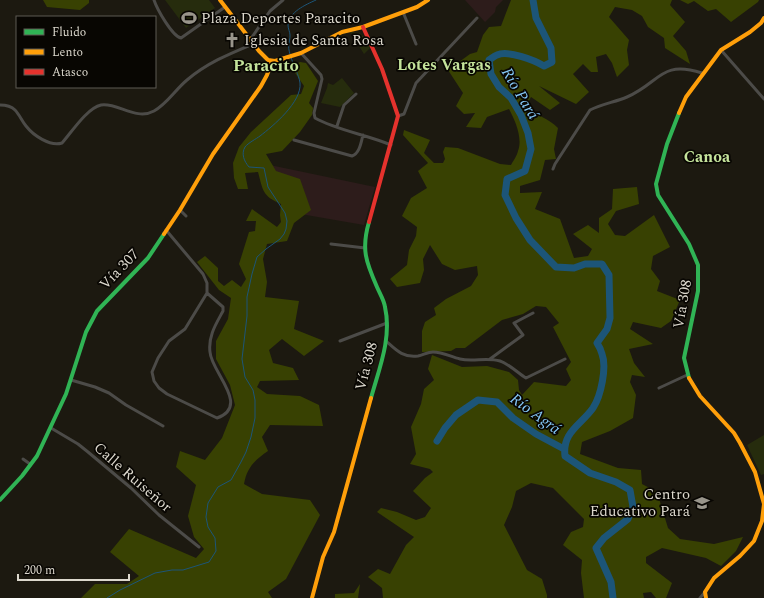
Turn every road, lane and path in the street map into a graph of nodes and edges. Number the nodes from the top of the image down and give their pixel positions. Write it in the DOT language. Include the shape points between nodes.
graph roads {
  1 [pos="154,0"];
  2 [pos="220,0"];
  3 [pos="283,0"];
  4 [pos="428,0"];
  5 [pos="225,7"];
  6 [pos="403,12"];
  7 [pos="477,18"];
  8 [pos="764,18"];
  9 [pos="363,27"];
  10 [pos="250,40"];
  11 [pos="253,44"];
  12 [pos="416,44"];
  13 [pos="721,50"];
  14 [pos="301,53"];
  15 [pos="272,61"];
  16 [pos="702,73"];
  17 [pos="356,94"];
  18 [pos="764,99"];
  19 [pos="0,105"];
  20 [pos="398,116"];
  21 [pos="337,126"];
  22 [pos="363,134"];
  23 [pos="294,140"];
  24 [pos="391,145"];
  25 [pos="553,169"];
  26 [pos="180,210"];
  27 [pos="186,216"];
  28 [pos="166,230"];
  29 [pos="331,244"];
  30 [pos="365,248"];
  31 [pos="207,293"];
  32 [pos="533,313"];
  33 [pos="387,323"];
  34 [pos="340,341"];
  35 [pos="386,341"];
  36 [pos="490,359"];
  37 [pos="565,359"];
  38 [pos="687,375"];
  39 [pos="71,380"];
  40 [pos="659,388"];
  41 [pos="163,426"];
  42 [pos="51,428"];
  43 [pos="23,459"];
  44 [pos="30,464"];
  45 [pos="0,500"];
  46 [pos="199,547"];
  47 [pos="705,592"];
  48 [pos="312,598"];
  49 [pos="700,598"];
  50 [pos="706,598"];
  1 -- 5 [label="street" via="165,21 176,36 181,38"];
  2 -- 5 [label="street"];
  3 -- 10 [label="street" via="270,11"];
  4 -- 6 [label="street"];
  5 -- 10 [label="street"];
  6 -- 9 [label="street"];
  6 -- 12 [label="street"];
  7 -- 20 [label="street" via="416,83 404,114"];
  8 -- 13 [label="street, Vía 308" via="750,32"];
  9 -- 14 [label="street" via="342,32"];
  9 -- 20 [label="street" via="382,69"];
  10 -- 11 [label="street"];
  11 -- 15 [label="street"];
  11 -- 19 [label="street" via="202,68 154,111 142,114 108,105 96,107 62,143 58,144 34,134 14,110"];
  13 -- 16 [label="street, Vía 308"];
  13 -- 18 [label="street"];
  14 -- 15 [label="street"];
  14 -- 21 [label="street" via="322,79 315,118"];
  15 -- 26 [label="street, Vía 307" via="261,86 232,124"];
  16 -- 25 [label="street" via="688,69 673,69 632,95 590,110"];
  16 -- 38 [label="street, Vía 308" via="679,112 656,184 658,194 689,244 698,265 698,292 684,358"];
  17 -- 21 [label="street" via="344,105"];
  20 -- 24 [label="street, Vía 308"];
  21 -- 22 [label="street"];
  22 -- 23 [label="street" via="356,155 352,156"];
  22 -- 24 [label="street"];
  24 -- 30 [label="street, Vía 308" via="367,230"];
  26 -- 27 [label="street"];
  26 -- 28 [label="street, Vía 307"];
  28 -- 31 [label="street" via="204,274"];
  28 -- 39 [label="street, Vía 307" via="144,263 97,311 86,332"];
  29 -- 30 [label="street"];
  30 -- 33 [label="street, Vía 308" via="367,264 384,306"];
  31 -- 31 [label="street" via="223,307 210,335 210,353 230,396 229,408 223,416 217,418 167,394 154,381 152,372 169,341 185,329"];
  32 -- 36 [label="street" via="514,323 523,336"];
  33 -- 34 [label="street"];
  33 -- 35 [label="street, Vía 308"];
  35 -- 36 [label="street" via="403,355 418,356 432,352 444,353 459,359"];
  35 -- 48 [label="street, Vía 308" via="334,532 323,557"];
  36 -- 37 [label="street" via="501,362 526,378"];
  38 -- 40 [label="street"];
  38 -- 47 [label="street, Vía 308" via="692,386 740,443 755,472 764,504 762,521 754,541 714,578"];
  39 -- 41 [label="street" via="109,393"];
  39 -- 42 [label="street, Vía 307"];
  42 -- 44 [label="street, Vía 307" via="37,456"];
  42 -- 46 [label="street, Calle Ruiseñor" via="93,456"];
  43 -- 44 [label="street"];
  44 -- 45 [label="street, Vía 307"];
  47 -- 49 [label="street"];
  47 -- 50 [label="street"];
}
